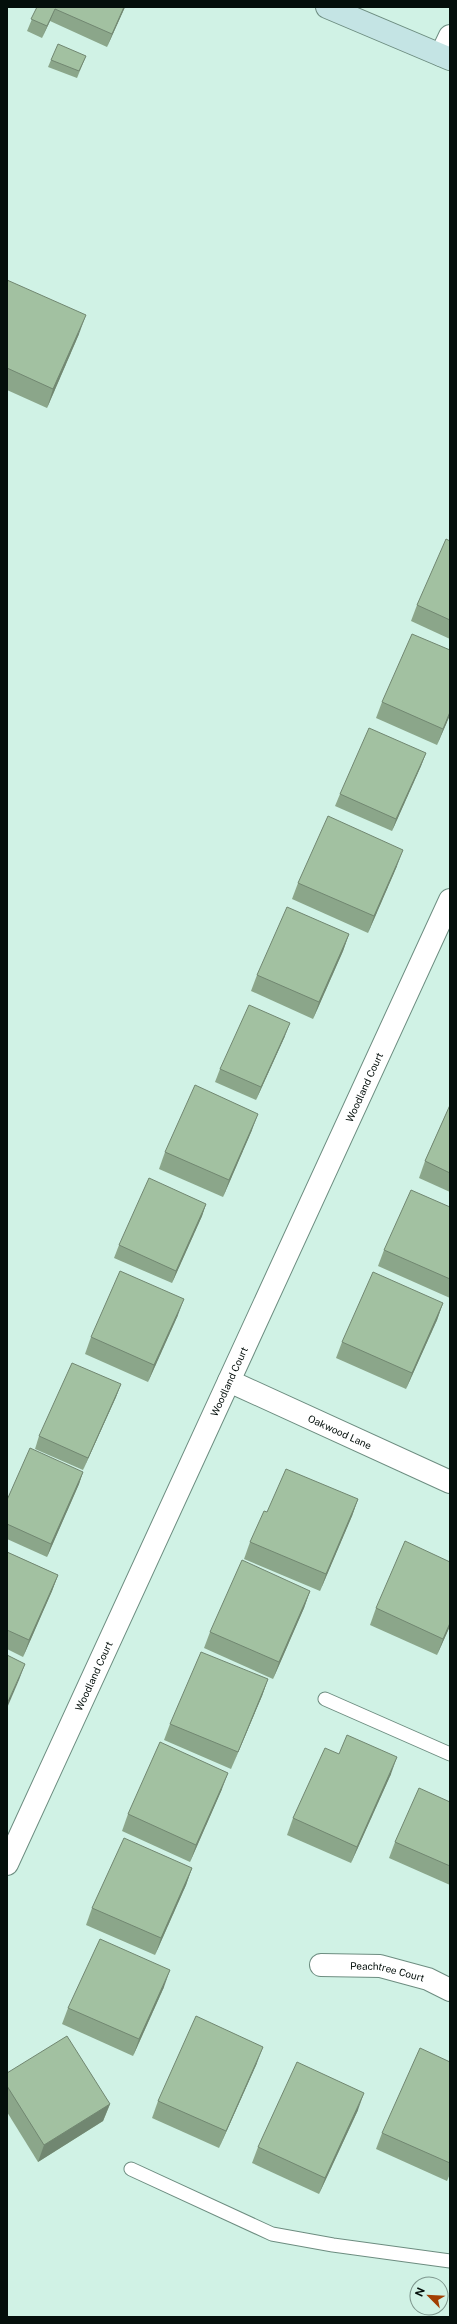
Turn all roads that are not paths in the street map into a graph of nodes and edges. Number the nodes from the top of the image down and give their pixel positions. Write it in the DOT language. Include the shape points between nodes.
graph roads {
  1 [pos="327,7"];
  2 [pos="450,36"];
  3 [pos="446,57"];
  4 [pos="450,900"];
  5 [pos="229,1381"];
  6 [pos="450,1482"];
  7 [pos="325,1699"];
  8 [pos="450,1754"];
  9 [pos="7,1864"];
  10 [pos="321,1965"];
  11 [pos="450,1990"];
  12 [pos="131,2169"];
  13 [pos="450,2261"];
  1 -- 3 [label="main road"];
  2 -- 3 [label="street"];
  4 -- 5 [label="street, Woodland Court"];
  5 -- 6 [label="street, Oakwood Lane"];
  5 -- 9 [label="street, Woodland Court"];
  7 -- 8 [label="lane"];
  10 -- 11 [label="street, Peachtree Court" via="380,1966 428,1979"];
  12 -- 13 [label="lane" via="272,2234"];
}
